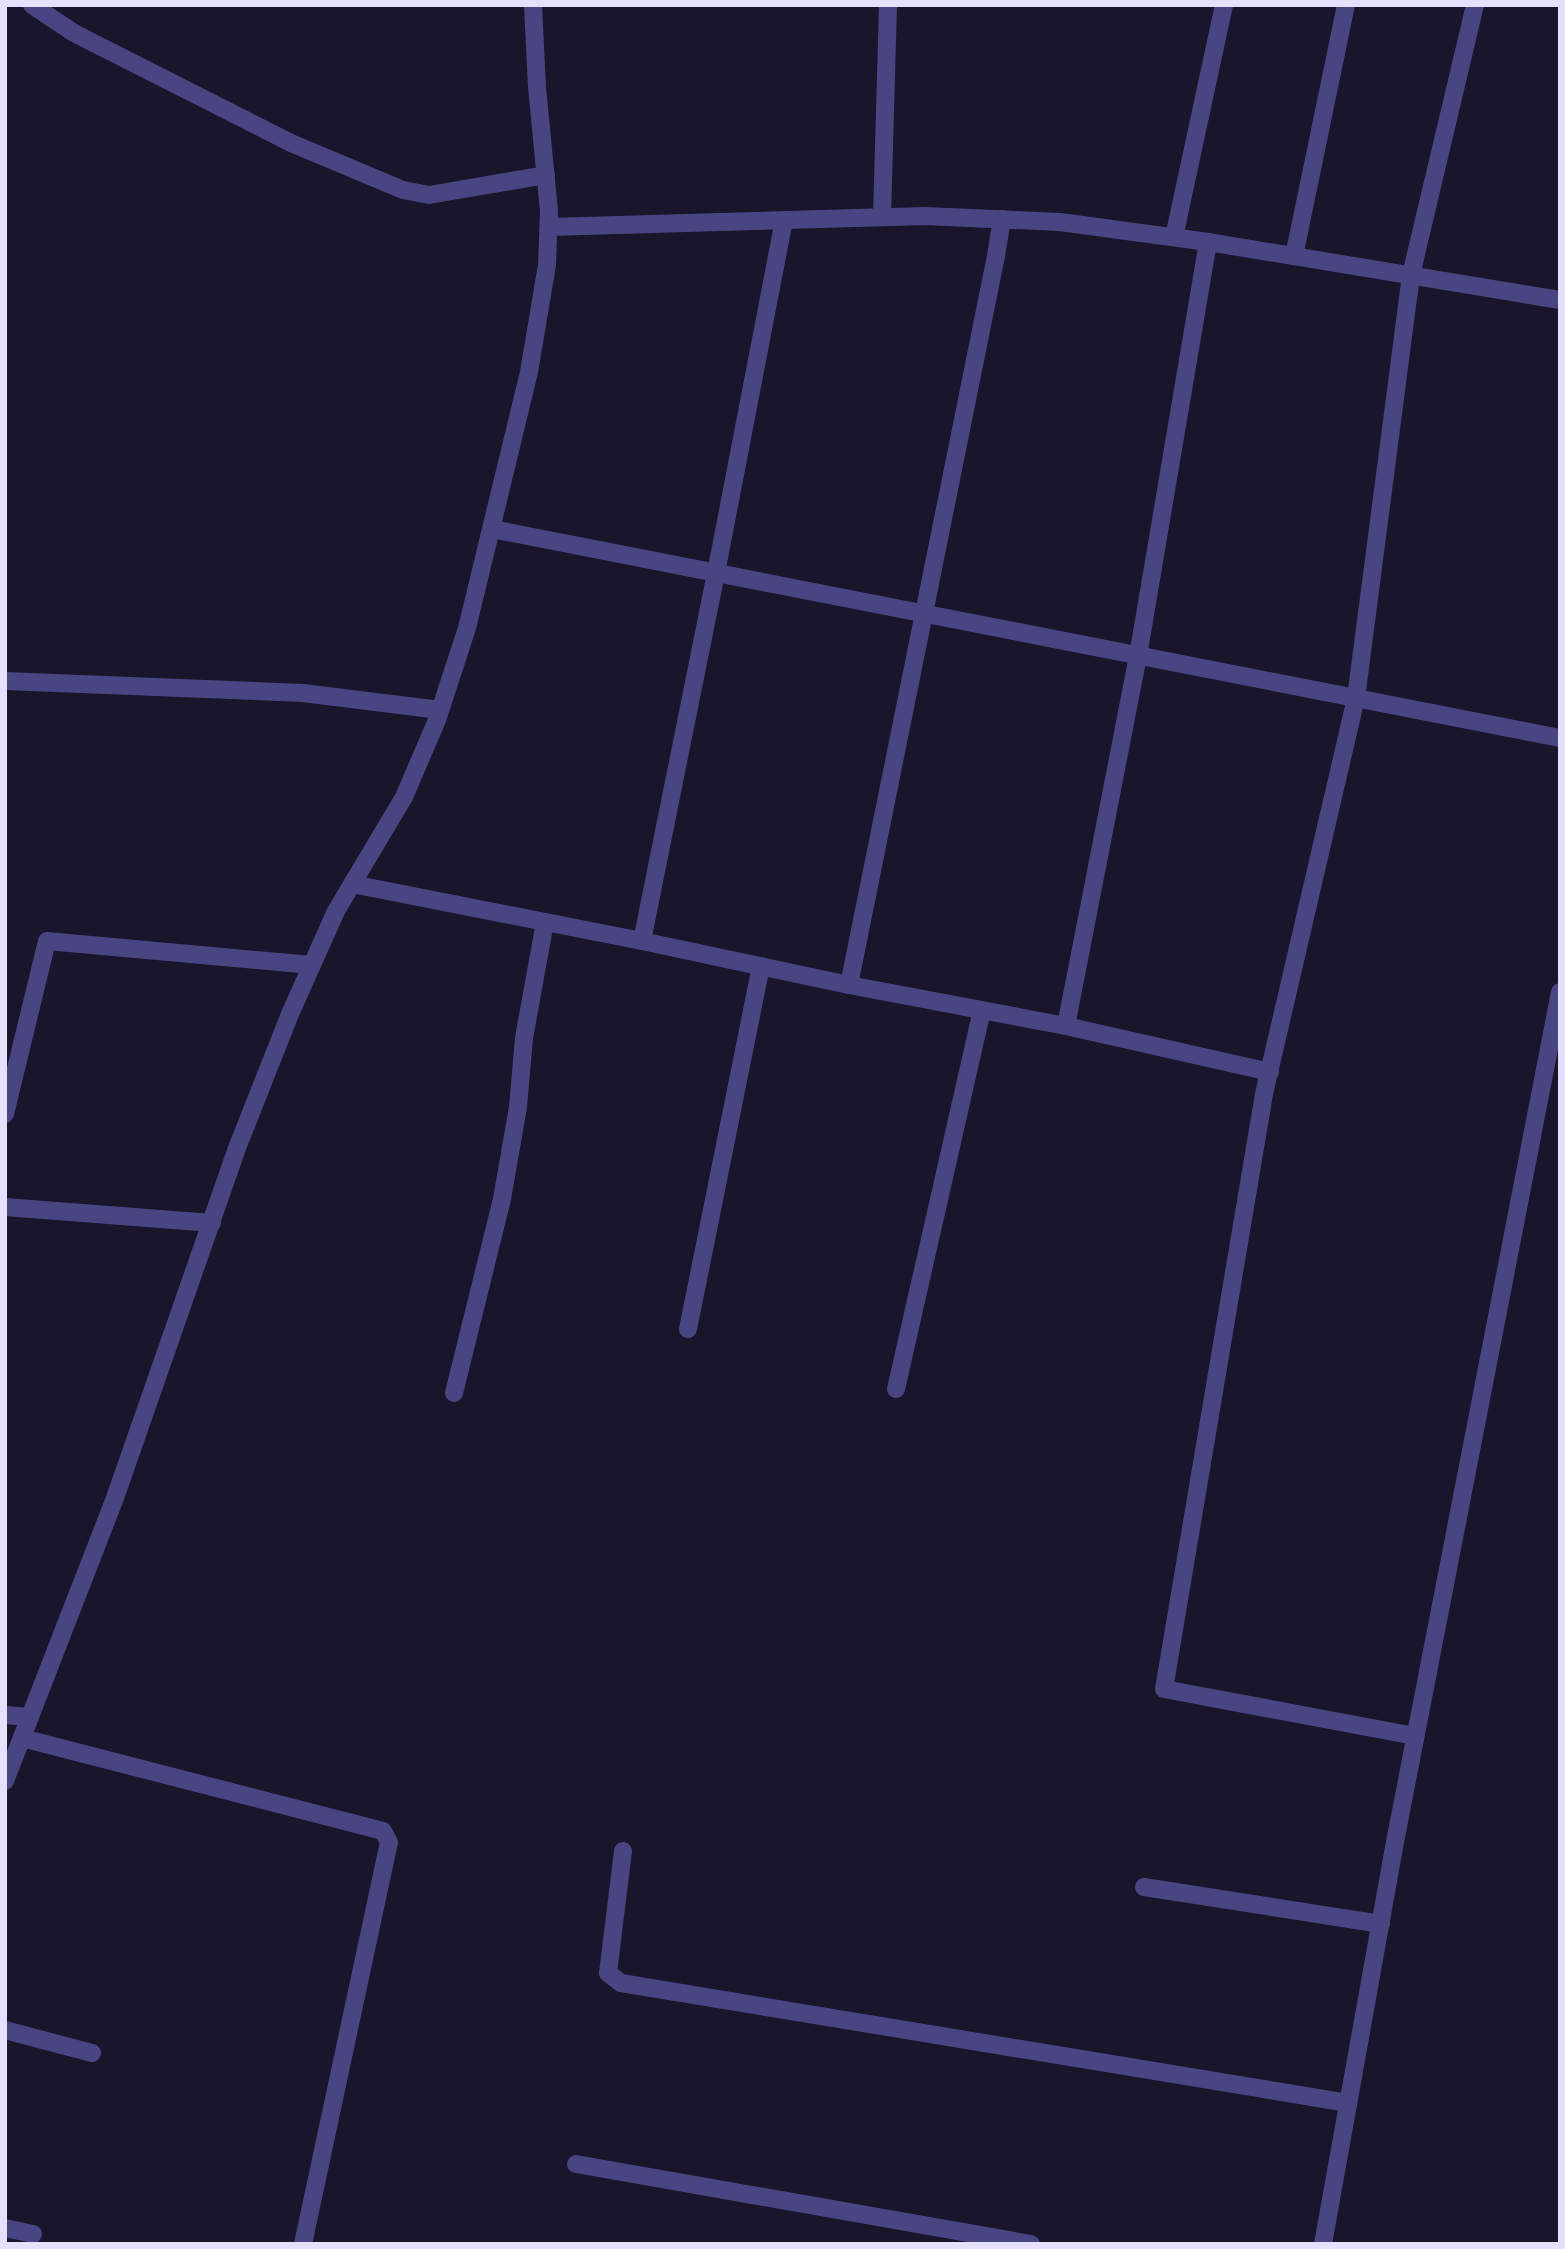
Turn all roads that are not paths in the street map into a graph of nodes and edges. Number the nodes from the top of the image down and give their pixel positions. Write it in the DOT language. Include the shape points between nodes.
graph roads {
  1 [pos="32,5"];
  2 [pos="533,5"];
  3 [pos="888,5"];
  4 [pos="1224,5"];
  5 [pos="1346,5"];
  6 [pos="1475,5"];
  7 [pos="546,175"];
  8 [pos="883,217"];
  9 [pos="1002,219"];
  10 [pos="784,220"];
  11 [pos="549,227"];
  12 [pos="1174,237"];
  13 [pos="1208,242"];
  14 [pos="1294,256"];
  15 [pos="1411,275"];
  16 [pos="1560,300"];
  17 [pos="492,529"];
  18 [pos="716,573"];
  19 [pos="923,613"];
  20 [pos="1138,656"];
  21 [pos="5,681"];
  22 [pos="1356,698"];
  23 [pos="440,710"];
  24 [pos="1560,738"];
  25 [pos="352,884"];
  26 [pos="545,922"];
  27 [pos="642,941"];
  28 [pos="312,965"];
  29 [pos="761,966"];
  30 [pos="849,985"];
  31 [pos="1560,992"];
  32 [pos="982,1010"];
  33 [pos="1066,1026"];
  34 [pos="1269,1072"];
  35 [pos="5,1114"];
  36 [pos="5,1207"];
  37 [pos="212,1223"];
  38 [pos="688,1329"];
  39 [pos="896,1389"];
  40 [pos="454,1393"];
  41 [pos="5,1715"];
  42 [pos="30,1717"];
  43 [pos="1415,1736"];
  44 [pos="22,1738"];
  45 [pos="5,1781"];
  46 [pos="623,1851"];
  47 [pos="1144,1887"];
  48 [pos="1381,1924"];
  49 [pos="5,2030"];
  50 [pos="92,2053"];
  51 [pos="1348,2103"];
  52 [pos="576,2164"];
  53 [pos="5,2228"];
  54 [pos="33,2234"];
  55 [pos="940,2236"];
  56 [pos="303,2244"];
  57 [pos="1031,2244"];
  58 [pos="1323,2244"];
  1 -- 7 [label="street" via="74,33 279,137 403,190 429,194"];
  2 -- 7 [label="street"];
  3 -- 8 [label="street"];
  4 -- 12 [label="street"];
  5 -- 14 [label="street"];
  6 -- 15 [label="street"];
  7 -- 11 [label="street"];
  8 -- 9 [label="street"];
  8 -- 10 [label="street"];
  9 -- 12 [label="street"];
  9 -- 19 [label="street"];
  10 -- 11 [label="street"];
  10 -- 18 [label="street"];
  11 -- 17 [label="street" via="529,372"];
  12 -- 13 [label="street"];
  13 -- 14 [label="street"];
  13 -- 20 [label="street"];
  14 -- 15 [label="street"];
  15 -- 16 [label="street"];
  15 -- 22 [label="street"];
  17 -- 18 [label="street"];
  17 -- 23 [label="street"];
  18 -- 19 [label="street"];
  18 -- 27 [label="street"];
  19 -- 20 [label="street"];
  19 -- 30 [label="street"];
  20 -- 22 [label="street"];
  20 -- 33 [label="street"];
  21 -- 23 [label="street" via="303,693"];
  22 -- 24 [label="street"];
  22 -- 34 [label="street"];
  23 -- 25 [label="street" via="404,797"];
  25 -- 26 [label="street"];
  25 -- 28 [label="street"];
  26 -- 27 [label="street"];
  26 -- 40 [label="street" via="502,1199"];
  27 -- 29 [label="street"];
  28 -- 35 [label="street" via="47,941"];
  28 -- 37 [label="street" via="237,1148"];
  29 -- 30 [label="street"];
  29 -- 38 [label="street"];
  30 -- 32 [label="street"];
  31 -- 43 [label="street"];
  32 -- 33 [label="street"];
  32 -- 39 [label="street"];
  33 -- 34 [label="street"];
  34 -- 43 [label="street" via="1164,1689"];
  36 -- 37 [label="street"];
  37 -- 42 [label="street" via="115,1498"];
  41 -- 42 [label="street"];
  42 -- 44 [label="street"];
  43 -- 48 [label="street"];
  44 -- 45 [label="street"];
  44 -- 56 [label="street" via="383,1831 389,1842"];
  46 -- 51 [label="street" via="608,1973 621,1983"];
  47 -- 48 [label="street"];
  48 -- 51 [label="street"];
  49 -- 50 [label="street"];
  51 -- 58 [label="street"];
  52 -- 55 [label="street"];
  53 -- 54 [label="street"];
  55 -- 57 [label="street"];
}
